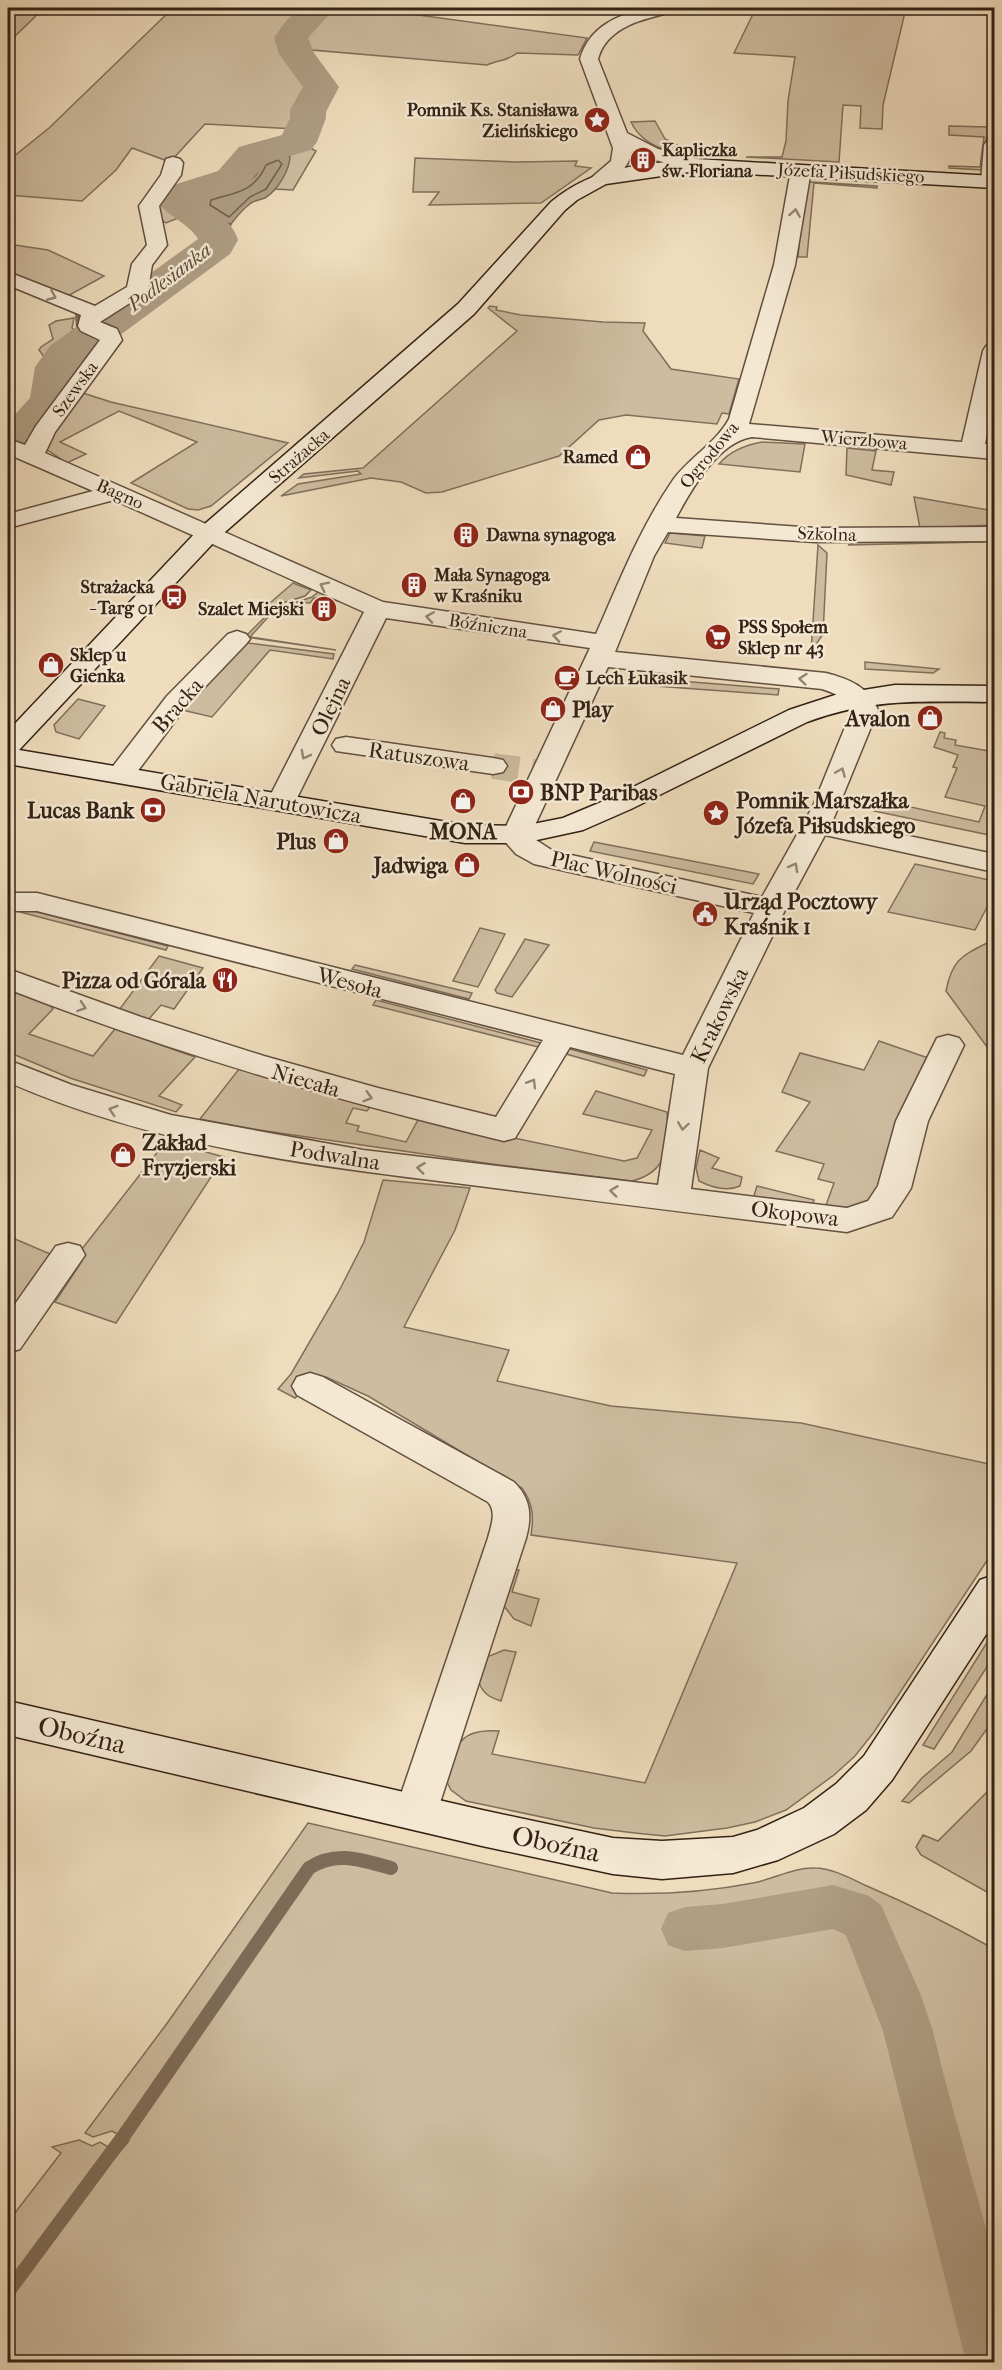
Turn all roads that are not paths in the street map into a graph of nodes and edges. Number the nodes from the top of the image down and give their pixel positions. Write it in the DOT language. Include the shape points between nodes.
graph roads {
  1 [pos="667,8"];
  2 [pos="621,136"];
  3 [pos="994,145"];
  4 [pos="173,163"];
  5 [pos="696,165"];
  6 [pos="801,170"];
  7 [pos="600,179"];
  8 [pos="993,182"];
  9 [pos="8,278"];
  10 [pos="97,325"];
  11 [pos="994,351"];
  12 [pos="733,432"];
  13 [pos="983,450"];
  14 [pos="19,451"];
  15 [pos="116,492"];
  16 [pos="8,521"];
  17 [pos="660,524"];
  18 [pos="207,534"];
  19 [pos="994,534"];
  20 [pos="378,609"];
  21 [pos="237,639"];
  22 [pos="602,651"];
  23 [pos="994,694"];
  24 [pos="858,697"];
  25 [pos="346,745"];
  26 [pos="8,746"];
  27 [pos="8,756"];
  28 [pos="493,766"];
  29 [pos="121,774"];
  30 [pos="281,802"];
  31 [pos="817,825"];
  32 [pos="515,837"];
  33 [pos="994,863"];
  34 [pos="8,903"];
  35 [pos="771,908"];
  36 [pos="8,978"];
  37 [pos="562,1035"];
  38 [pos="948,1045"];
  39 [pos="692,1068"];
  40 [pos="8,1070"];
  41 [pos="673,1198"];
  42 [pos="68,1255"];
  43 [pos="8,1340"];
  44 [pos="310,1386"];
  45 [pos="994,1591"];
  46 [pos="8,1718"];
  47 [pos="416,1812"];
  1 -- 2 [label="street" via="614,26 592,45 590,59"];
  2 -- 5 [label="street" via="651,153"];
  2 -- 7 [label="street" via="620,164"];
  3 -- 8 [label="street"];
  4 -- 10 [label="street" via="171,175 149,206 157,245 142,264 137,290"];
  5 -- 6 [label="street, Józefa Piłsudskiego"];
  5 -- 7 [label="street, Józefa Piłsudskiego"];
  6 -- 8 [label="street, Józefa Piłsudskiego"];
  12 -- 6 [label="street, Ogrodowa, one-way" via="788,257"];
  7 -- 18 [label="street, Strażacka" via="558,206 466,309"];
  9 -- 10 [label="street, one-way"];
  10 -- 14 [label="street, Szewska" via="111,340 44,431"];
  11 -- 13 [label="street"];
  12 -- 13 [label="street, Wierzbowa" via="752,430"];
  12 -- 17 [label="street, Ogrodowa" via="683,483"];
  14 -- 15 [label="street, Bagno"];
  15 -- 16 [label="street"];
  15 -- 18 [label="street, Bagno"];
  17 -- 19 [label="street, Szkolna" via="815,535"];
  17 -- 22 [label="street, Ogrodowa" via="642,556"];
  20 -- 18 [label="street, Bóźniczna, one-way"];
  18 -- 26 [label="street, Strażacka"];
  22 -- 20 [label="street, Bóźniczna, one-way"];
  20 -- 30 [label="street, Olejna, one-way"];
  21 -- 29 [label="street, Bracka" via="176,702"];
  24 -- 22 [label="street, one-way" via="826,681"];
  22 -- 32 [label="street" via="539,773"];
  23 -- 24 [label="street, Plac Wolności" via="911,691"];
  31 -- 24 [label="street, one-way" via="858,732 865,710"];
  24 -- 32 [label="street, Plac Wolności" via="798,716 591,818 552,831"];
  25 -- 28 [label="street, Ratuszowa"];
  27 -- 29 [label="street, Gabriela Narutowicza"];
  29 -- 30 [label="street, Gabriela Narutowicza"];
  30 -- 32 [label="street, Gabriela Narutowicza" via="465,834"];
  31 -- 33 [label="street"];
  35 -- 31 [label="street, one-way"];
  32 -- 35 [label="street, Plac Wolności" via="544,858"];
  34 -- 37 [label="street, Wesoła" via="37,902"];
  35 -- 39 [label="street, Krakowska"];
  36 -- 37 [label="street, Niecała, one-way" via="231,1058 392,1104 504,1130"];
  37 -- 39 [label="street, Wesoła"];
  38 -- 41 [label="street, Okopowa" via="912,1121 894,1188 880,1209 847,1220"];
  39 -- 41 [label="street, Krakowska, one-way"];
  41 -- 40 [label="street, Podwalna, one-way" via="363,1161 169,1126 61,1093"];
  42 -- 43 [label="street"];
  44 -- 47 [label="street" via="501,1492 513,1510"];
  45 -- 47 [label="street, Oboźna" via="878,1768 851,1797 819,1821 763,1847 699,1859 613,1856"];
  46 -- 47 [label="street, Oboźna"];
}
